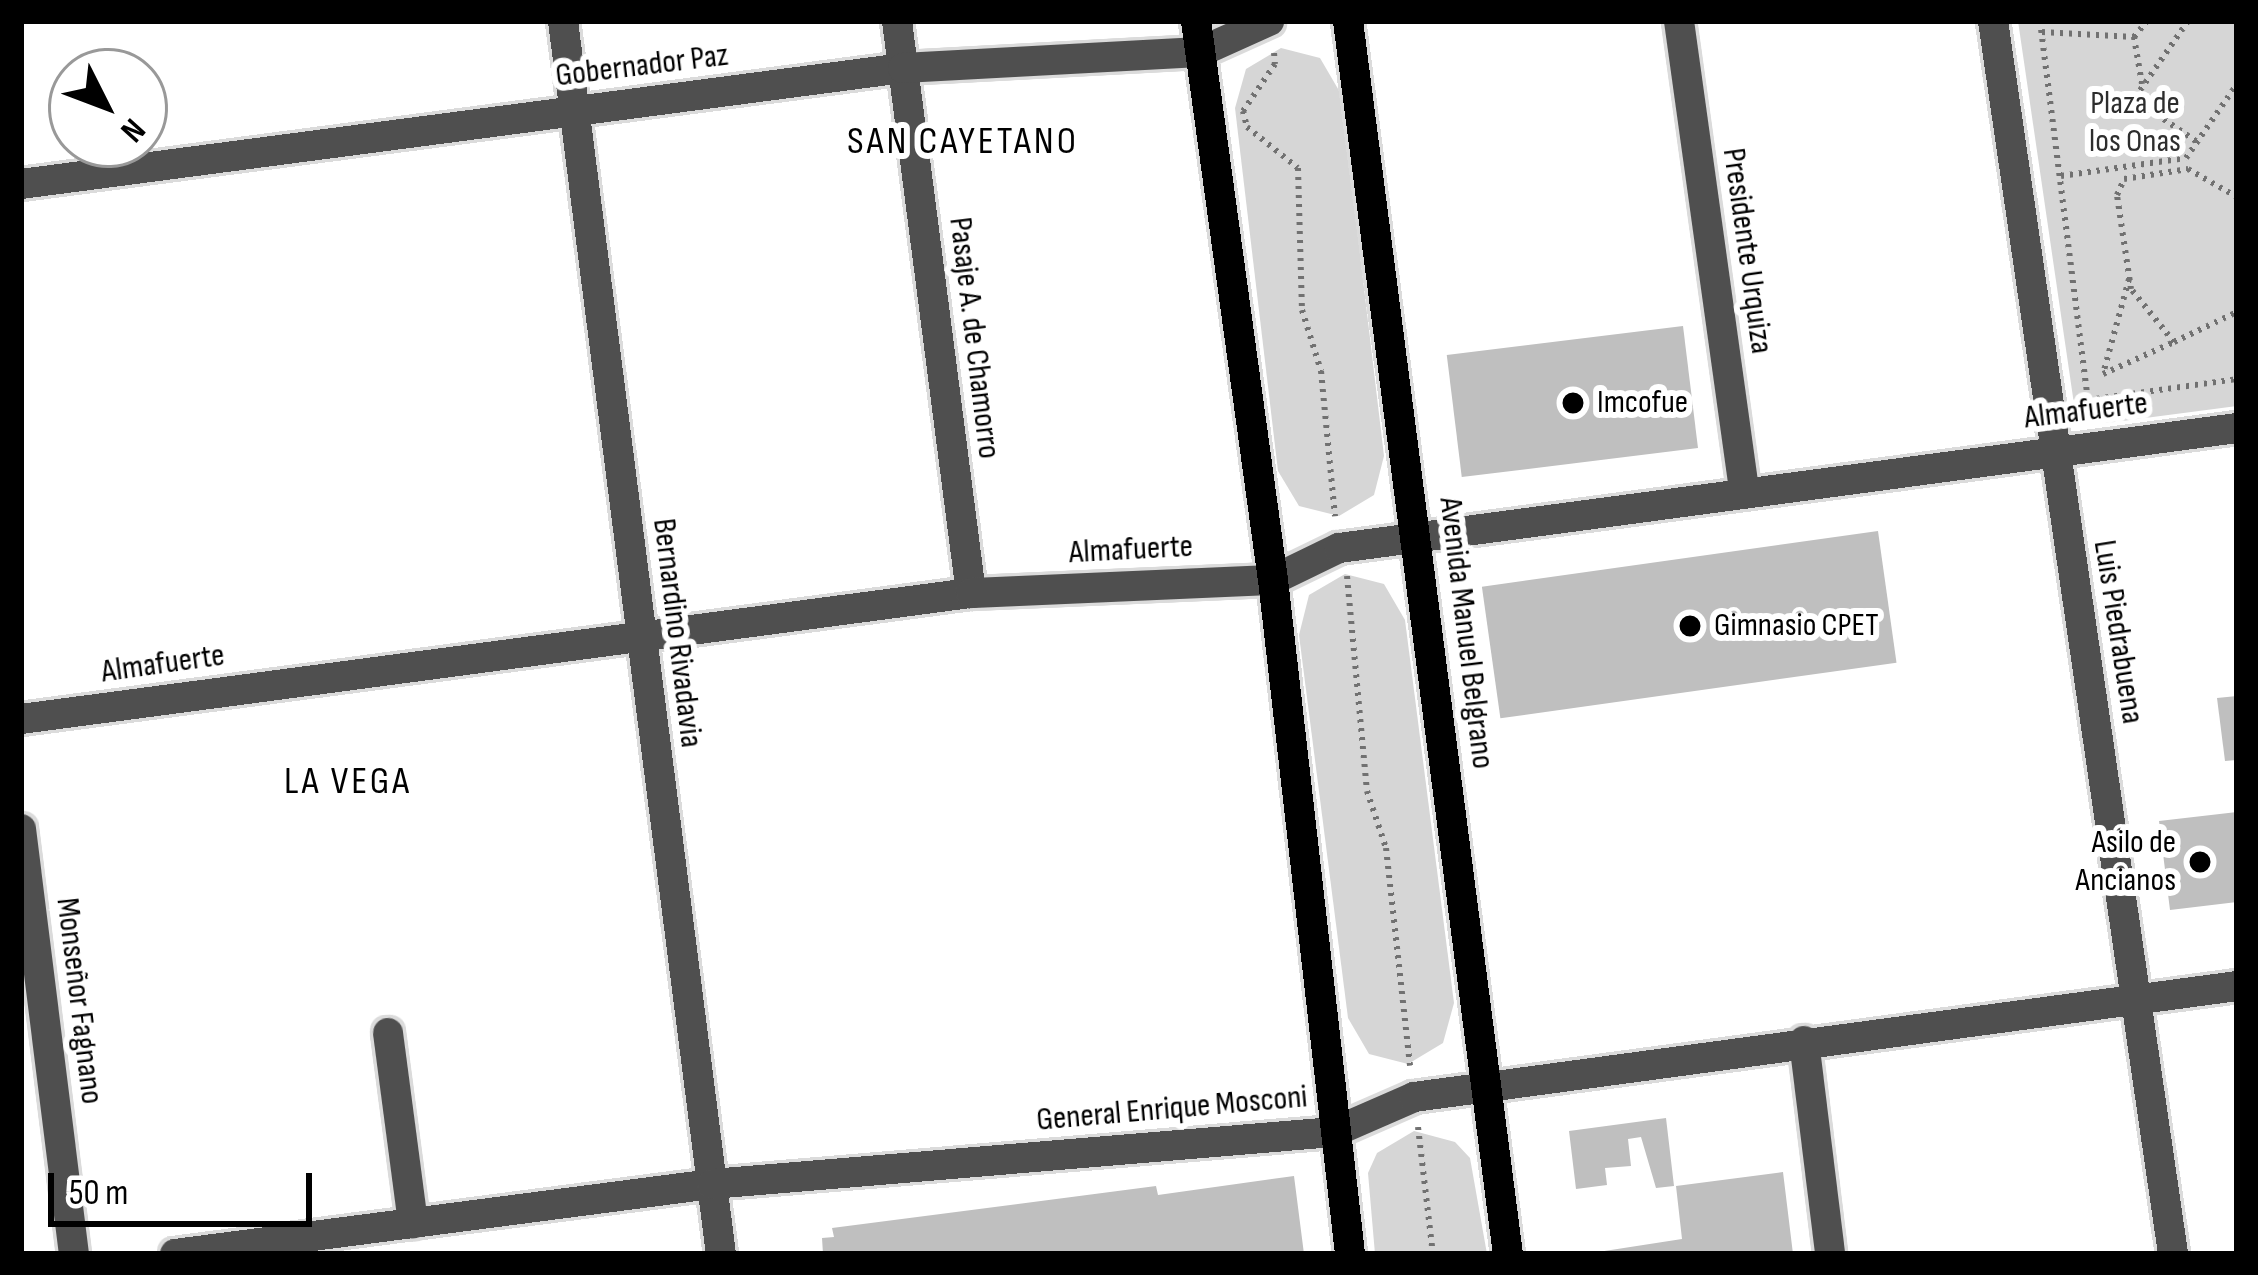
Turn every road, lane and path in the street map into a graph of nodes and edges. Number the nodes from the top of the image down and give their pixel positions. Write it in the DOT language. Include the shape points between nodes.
graph roads {
  1 [pos="563,21"];
  2 [pos="897,21"];
  3 [pos="1348,21"];
  4 [pos="1678,21"];
  5 [pos="1993,21"];
  6 [pos="2040,21"];
  7 [pos="2146,21"];
  8 [pos="2188,21"];
  9 [pos="1271,32"];
  10 [pos="2041,32"];
  11 [pos="1198,37"];
  12 [pos="2134,37"];
  13 [pos="903,68"];
  14 [pos="2237,84"];
  15 [pos="2142,87"];
  16 [pos="575,111"];
  17 [pos="2197,142"];
  18 [pos="2136,168"];
  19 [pos="2061,176"];
  20 [pos="21,184"];
  21 [pos="2236,193"];
  22 [pos="2129,279"];
  23 [pos="2237,312"];
  24 [pos="2174,342"];
  25 [pos="2102,374"];
  26 [pos="2237,379"];
  27 [pos="2086,384"];
  28 [pos="2237,428"];
  29 [pos="2053,452"];
  30 [pos="1744,492"];
  31 [pos="1418,538"];
  32 [pos="1339,548"];
  33 [pos="1273,580"];
  34 [pos="971,593"];
  35 [pos="641,638"];
  36 [pos="21,719"];
  37 [pos="21,829"];
  38 [pos="2237,986"];
  39 [pos="2140,997"];
  40 [pos="388,1033"];
  41 [pos="1804,1041"];
  42 [pos="1486,1086"];
  43 [pos="1414,1097"];
  44 [pos="1334,1132"];
  45 [pos="712,1184"];
  46 [pos="413,1223"];
  47 [pos="74,1254"];
  48 [pos="175,1254"];
  49 [pos="721,1254"];
  50 [pos="1350,1254"];
  51 [pos="1433,1254"];
  52 [pos="1508,1254"];
  53 [pos="1830,1254"];
  54 [pos="2174,1254"];
  1 -- 16 [label="street, Bernardino Rivadavia"];
  2 -- 13 [label="street, Pasaje A. de Chamorro"];
  3 -- 31 [label="main road, Avenida Manuel Belgrano"];
  4 -- 30 [label="street, Presidente Urquiza"];
  5 -- 29 [label="street, Luis Piedrabuena"];
  6 -- 10 [label="path"];
  7 -- 12 [label="path"];
  8 -- 15 [label="path"];
  9 -- 11 [label="street, Gobernador Paz"];
  9 -- 32 [label="path" via="1275,64 1243,111 1247,127 1298,168 1302,310 1321,371"];
  10 -- 12 [label="path"];
  10 -- 19 [label="path"];
  11 -- 13 [label="street, Gobernador Paz"];
  11 -- 33 [label="main road"];
  12 -- 15 [label="path"];
  13 -- 16 [label="street, Gobernador Paz"];
  13 -- 34 [label="street, Pasaje A. de Chamorro"];
  14 -- 17 [label="path"];
  15 -- 17 [label="path" via="2134,99"];
  16 -- 20 [label="street, Gobernador Paz"];
  16 -- 35 [label="street, Bernardino Rivadavia"];
  17 -- 18 [label="path" via="2186,158"];
  18 -- 19 [label="path"];
  18 -- 21 [label="path" via="2188,169"];
  18 -- 22 [label="path" via="2116,195"];
  19 -- 27 [label="path"];
  22 -- 24 [label="path"];
  22 -- 25 [label="path"];
  23 -- 24 [label="path"];
  24 -- 25 [label="path"];
  25 -- 27 [label="path"];
  26 -- 27 [label="path" via="2088,400"];
  28 -- 29 [label="street, Almafuerte"];
  29 -- 30 [label="street, Almafuerte"];
  29 -- 39 [label="street, Luis Piedrabuena"];
  30 -- 31 [label="street, Almafuerte"];
  31 -- 32 [label="street, Almafuerte"];
  31 -- 42 [label="main road, Avenida Manuel Belgrano"];
  32 -- 33 [label="street, Almafuerte"];
  32 -- 43 [label="path" via="1352,610 1366,791 1386,848"];
  33 -- 34 [label="street, Almafuerte"];
  33 -- 44 [label="main road"];
  34 -- 35 [label="street, Almafuerte"];
  35 -- 36 [label="street, Almafuerte"];
  35 -- 45 [label="street, Bernardino Rivadavia"];
  37 -- 47 [label="street, Monseñor Fagnano"];
  38 -- 39 [label="street, General Enrique Mosconi"];
  39 -- 41 [label="street, General Enrique Mosconi"];
  39 -- 54 [label="street, Luis Piedrabuena"];
  40 -- 46 [label="street"];
  41 -- 42 [label="street, General Enrique Mosconi"];
  41 -- 53 [label="street"];
  42 -- 43 [label="street, General Enrique Mosconi"];
  42 -- 52 [label="main road, Avenida Manuel Belgrano"];
  43 -- 44 [label="street, General Enrique Mosconi"];
  43 -- 51 [label="path"];
  44 -- 45 [label="street, General Enrique Mosconi"];
  44 -- 50 [label="main road"];
  45 -- 46 [label="street, General Enrique Mosconi"];
  45 -- 49 [label="street, Bernardino Rivadavia"];
  46 -- 48 [label="street, General Enrique Mosconi"];
}
